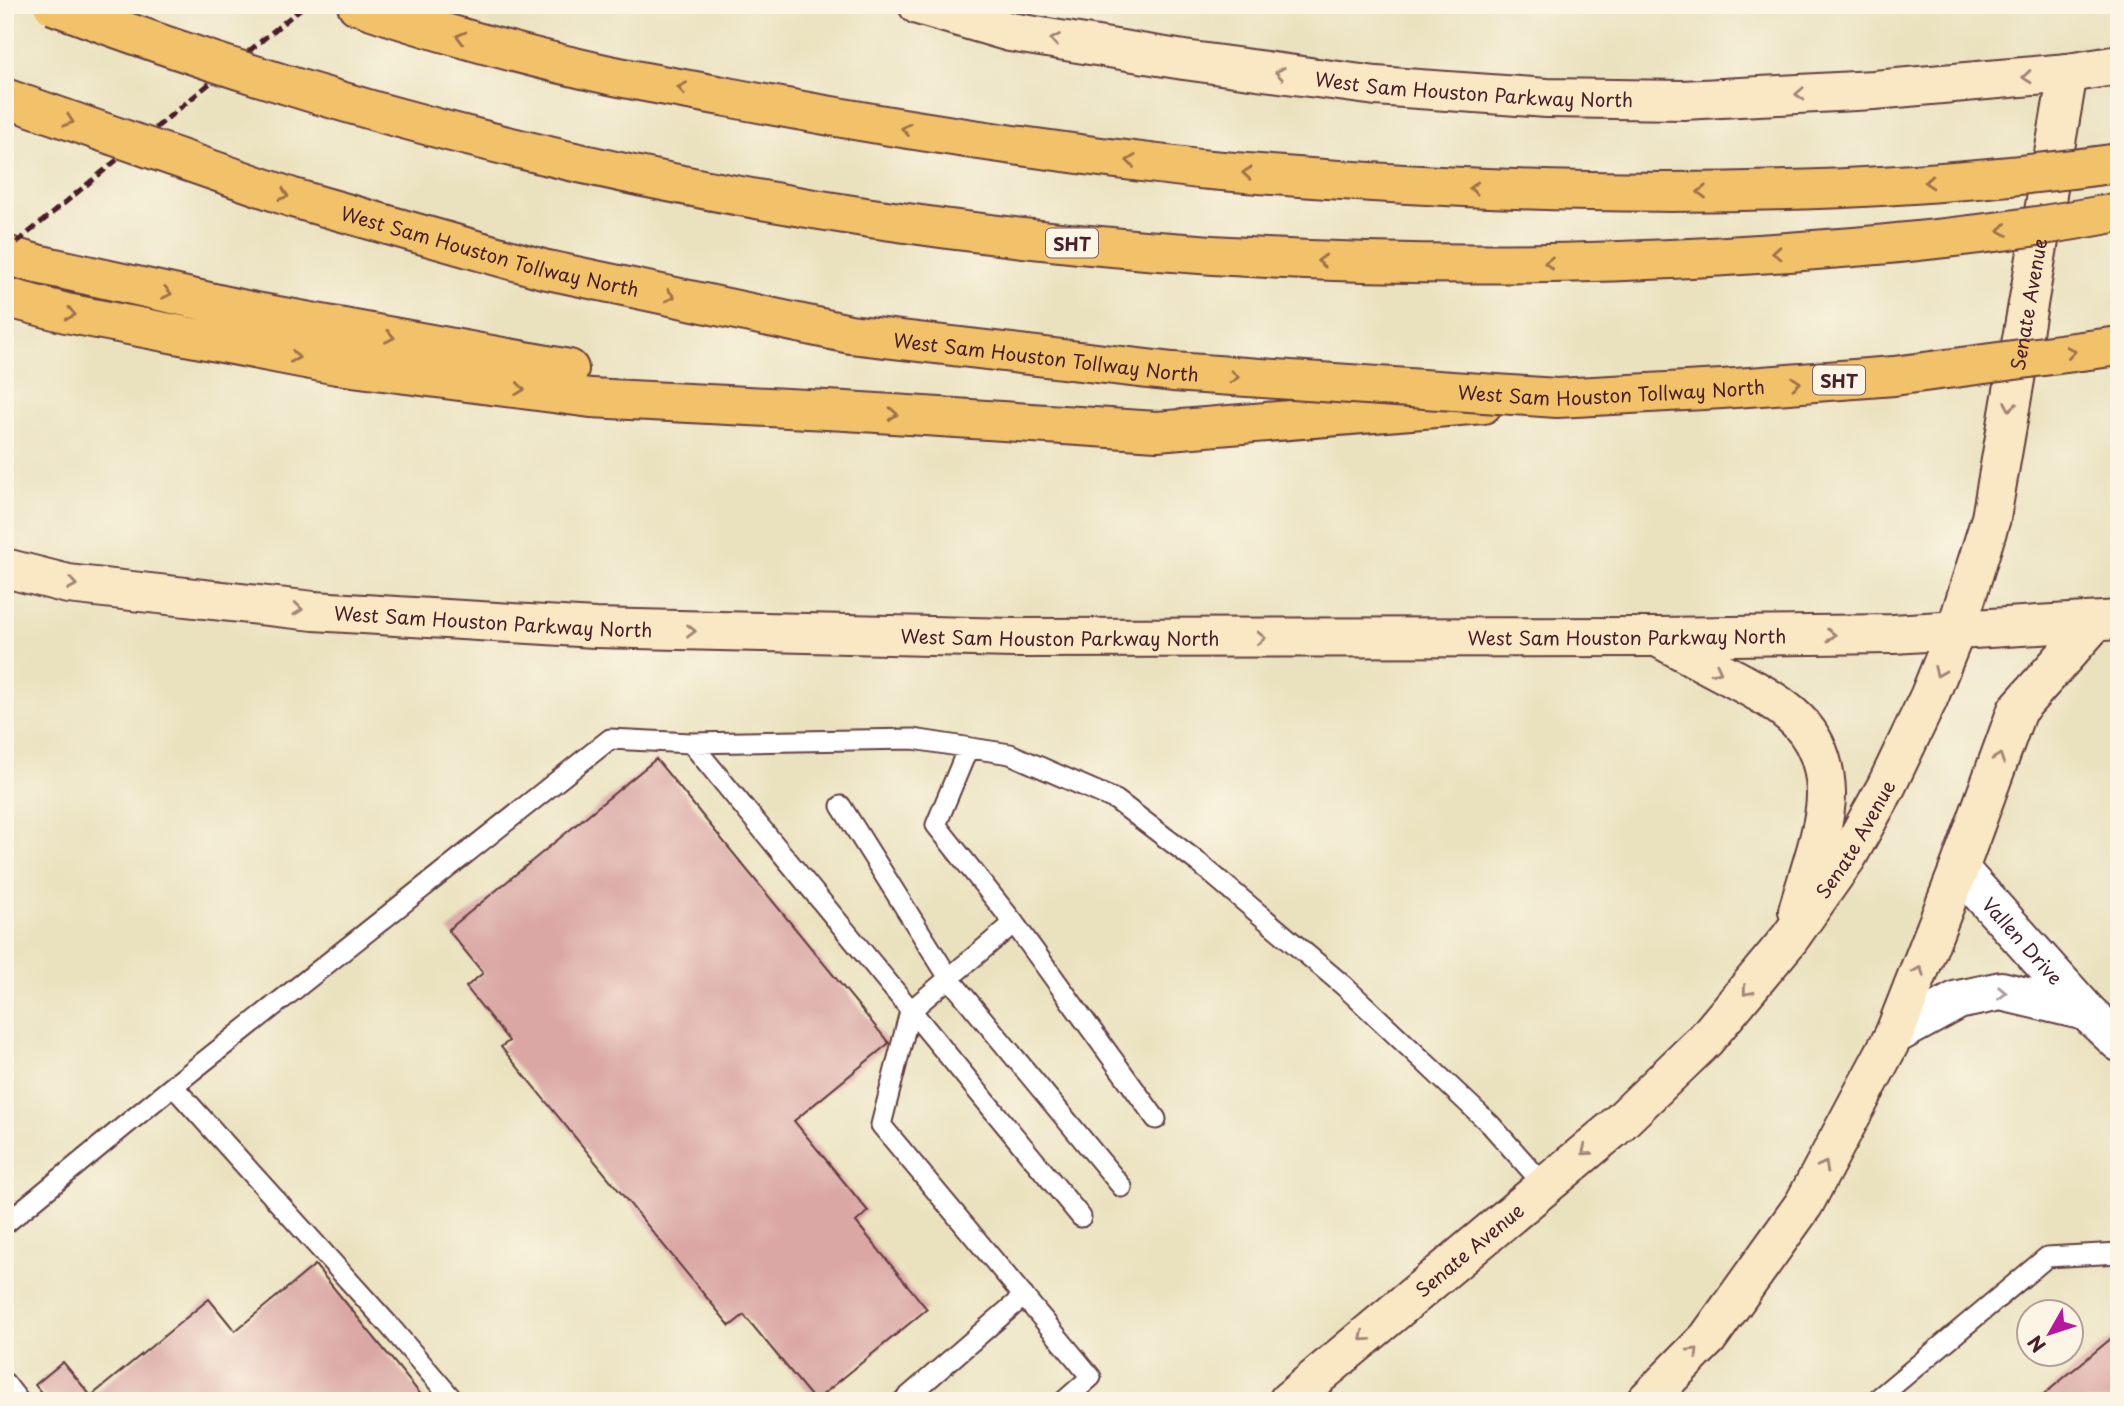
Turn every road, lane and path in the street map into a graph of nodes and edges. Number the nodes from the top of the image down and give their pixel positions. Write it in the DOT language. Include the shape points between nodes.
graph roads {
  1 [pos="53,5"];
  2 [pos="357,5"];
  3 [pos="918,5"];
  4 [pos="2119,65"];
  5 [pos="2068,73"];
  6 [pos="5,98"];
  7 [pos="2119,163"];
  8 [pos="2119,212"];
  9 [pos="5,255"];
  10 [pos="5,297"];
  11 [pos="2119,346"];
  12 [pos="1557,398"];
  13 [pos="846,411"];
  14 [pos="5,568"];
  15 [pos="2107,621"];
  16 [pos="1956,630"];
  17 [pos="1657,637"];
  18 [pos="691,743"];
  19 [pos="968,748"];
  20 [pos="841,806"];
  21 [pos="1959,869"];
  22 [pos="1014,923"];
  23 [pos="1790,938"];
  24 [pos="948,978"];
  25 [pos="910,1011"];
  26 [pos="2086,1011"];
  27 [pos="1894,1035"];
  28 [pos="2119,1042"];
  29 [pos="173,1086"];
  30 [pos="1156,1119"];
  31 [pos="1545,1186"];
  32 [pos="1122,1187"];
  33 [pos="1081,1217"];
  34 [pos="5,1224"];
  35 [pos="2119,1253"];
  36 [pos="1024,1296"];
  37 [pos="5,1383"];
  38 [pos="19,1401"];
  39 [pos="454,1401"];
  40 [pos="903,1401"];
  41 [pos="1064,1401"];
  42 [pos="1288,1401"];
  43 [pos="1646,1401"];
  44 [pos="1875,1401"];
  8 -- 1 [label="highway, SHT, one-way, bridge" via="1880,245 1593,263 1346,262 1099,246 890,222 609,171 321,95"];
  7 -- 2 [label="highway, one-way, bridge" via="1963,180 1707,192 1422,187 1262,175 1061,153 589,71"];
  5 -- 3 [label="main road, West Sam Houston Parkway North, one-way" via="1683,100 1546,98 1376,86 1184,60 1010,32"];
  4 -- 5 [label="main road, West Sam Houston Parkway North"];
  5 -- 16 [label="main road, Senate Avenue, one-way" via="1991,518"];
  6 -- 12 [label="highway, West Sam Houston Tollway North / SHT, one-way, bridge" via="293,198 543,269 850,334 1173,372"];
  9 -- 13 [label="highway, one-way" via="250,311 508,359"];
  10 -- 13 [label="highway, one-way" via="337,365 591,398"];
  12 -- 11 [label="highway, West Sam Houston Tollway North / SHT, one-way, bridge" via="1894,376"];
  13 -- 12 [label="highway, one-way, bridge" via="1157,432"];
  14 -- 17 [label="main road, West Sam Houston Parkway North, one-way" via="68,584 314,611 549,626 1014,638"];
  15 -- 16 [label="main road, West Sam Houston Parkway North"];
  21 -- 15 [label="main road, one-way" via="2017,710"];
  17 -- 16 [label="main road, West Sam Houston Parkway North, one-way"];
  16 -- 23 [label="main road, Senate Avenue, one-way" via="1886,787 1847,857"];
  17 -- 23 [label="main road, one-way" via="1777,702 1801,723 1817,751 1826,792 1822,824"];
  18 -- 19 [label="lane" via="913,739"];
  18 -- 25 [label="lane"];
  18 -- 29 [label="lane" via="610,739"];
  19 -- 22 [label="lane" via="936,825"];
  19 -- 31 [label="lane" via="1010,754 1116,800 1199,863 1344,986 1490,1124"];
  20 -- 24 [label="lane"];
  21 -- 26 [label="street, Vallen Drive"];
  27 -- 21 [label="main road, one-way"];
  22 -- 24 [label="lane"];
  22 -- 30 [label="lane"];
  23 -- 31 [label="main road, Senate Avenue, one-way" via="1705,1040 1612,1130"];
  24 -- 25 [label="lane"];
  24 -- 32 [label="lane"];
  25 -- 33 [label="lane"];
  25 -- 36 [label="lane" via="881,1125"];
  27 -- 26 [label="street, Vallen Drive, one-way" via="1958,1000 2001,991"];
  26 -- 28 [label="street, Vallen Drive"];
  43 -- 27 [label="main road, one-way" via="1708,1338 1804,1204"];
  29 -- 34 [label="lane"];
  29 -- 39 [label="lane"];
  31 -- 42 [label="main road, Senate Avenue, one-way"];
  35 -- 44 [label="lane" via="2048,1257"];
  36 -- 40 [label="lane"];
  36 -- 41 [label="lane" via="1091,1377"];
  37 -- 38 [label="lane"];
}
